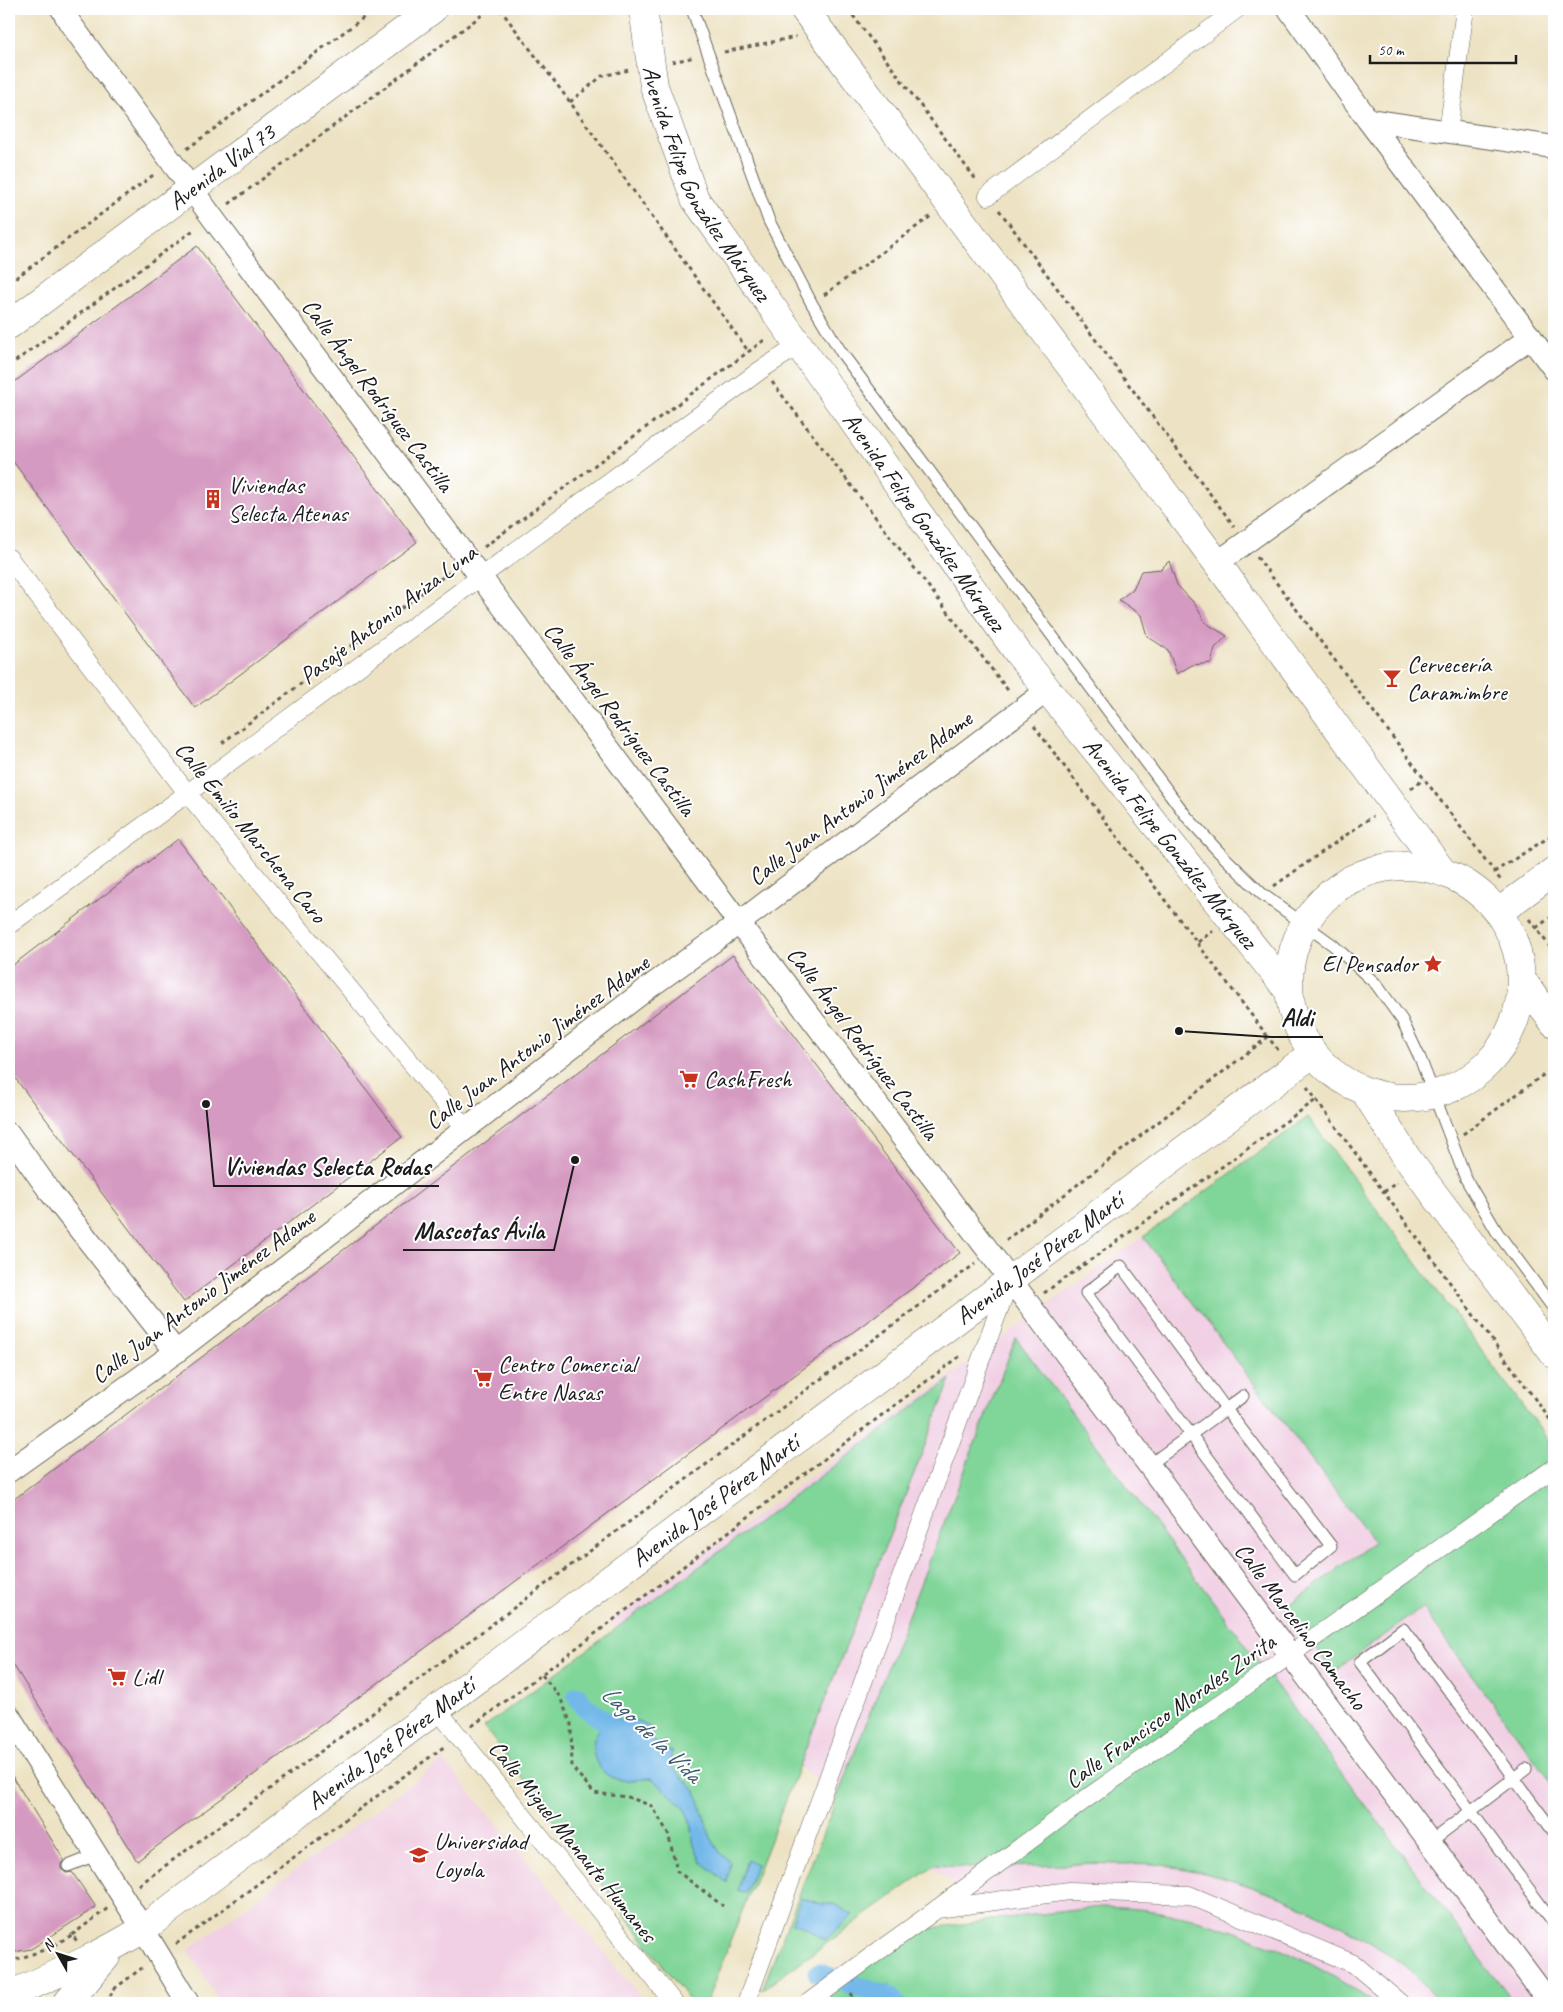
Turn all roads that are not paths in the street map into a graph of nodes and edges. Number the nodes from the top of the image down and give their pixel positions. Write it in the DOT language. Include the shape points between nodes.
graph roads {
  1 [pos="62,9"];
  2 [pos="433,9"];
  3 [pos="643,9"];
  4 [pos="692,9"];
  5 [pos="804,9"];
  6 [pos="1236,9"];
  7 [pos="1289,9"];
  8 [pos="1465,9"];
  9 [pos="1368,120"];
  10 [pos="1448,132"];
  11 [pos="1554,147"];
  12 [pos="192,189"];
  13 [pos="988,196"];
  14 [pos="9,325"];
  15 [pos="1531,337"];
  16 [pos="798,346"];
  17 [pos="1554,369"];
  18 [pos="9,558"];
  19 [pos="1217,563"];
  20 [pos="480,575"];
  21 [pos="1048,690"];
  22 [pos="186,793"];
  23 [pos="1442,870"];
  24 [pos="1554,871"];
  25 [pos="1507,906"];
  26 [pos="739,923"];
  27 [pos="9,925"];
  28 [pos="1304,925"];
  29 [pos="1522,980"];
  30 [pos="1288,990"];
  31 [pos="1554,1023"];
  32 [pos="1312,1054"];
  33 [pos="1365,1092"];
  34 [pos="1434,1096"];
  35 [pos="466,1129"];
  36 [pos="9,1134"];
  37 [pos="1010,1279"];
  38 [pos="1554,1309"];
  39 [pos="176,1352"];
  40 [pos="1554,1354"];
  41 [pos="1243,1396"];
  42 [pos="1226,1408"];
  43 [pos="1191,1434"];
  44 [pos="1148,1465"];
  45 [pos="1554,1468"];
  46 [pos="9,1471"];
  47 [pos="1290,1655"];
  48 [pos="436,1708"];
  49 [pos="9,1716"];
  50 [pos="1526,1770"];
  51 [pos="1514,1779"];
  52 [pos="1471,1811"];
  53 [pos="1554,1832"];
  54 [pos="1430,1842"];
  55 [pos="96,1856"];
  56 [pos="68,1866"];
  57 [pos="937,1909"];
  58 [pos="1554,1923"];
  59 [pos="143,1929"];
  60 [pos="115,1946"];
  61 [pos="9,1994"];
  62 [pos="67,2003"];
  63 [pos="188,2003"];
  64 [pos="674,2003"];
  65 [pos="746,2003"];
  66 [pos="808,2003"];
  67 [pos="1400,2003"];
  68 [pos="1550,2003"];
  1 -- 12 [label="street, Calle Ángel Rodríguez Castilla"];
  2 -- 12 [label="main road, Avenida Vial 73"];
  3 -- 16 [label="main road, Avenida Felipe González Márquez" via="654,86 694,199"];
  4 -- 28 [label="lane" via="769,221 841,352 1187,817 1262,894"];
  5 -- 19 [label="main road"];
  6 -- 13 [label="street"];
  7 -- 9 [label="street"];
  8 -- 10 [label="street"];
  9 -- 10 [label="street"];
  9 -- 15 [label="street"];
  10 -- 11 [label="street"];
  12 -- 14 [label="main road, Avenida Vial 73"];
  12 -- 20 [label="street, Calle Ángel Rodríguez Castilla"];
  15 -- 17 [label="street"];
  15 -- 19 [label="street"];
  16 -- 20 [label="street, Pasaje Antonio Ariza Luna"];
  16 -- 21 [label="main road, Avenida Felipe González Márquez" via="1018,653"];
  18 -- 22 [label="street, Calle Emilio Marchena Caro"];
  19 -- 23 [label="main road"];
  20 -- 22 [label="street, Pasaje Antonio Ariza Luna"];
  20 -- 26 [label="street, Calle Ángel Rodríguez Castilla"];
  21 -- 26 [label="street, Calle Juan Antonio Jiménez Adame"];
  21 -- 30 [label="main road, Avenida Felipe González Márquez"];
  22 -- 27 [label="street, Pasaje Antonio Ariza Luna"];
  22 -- 35 [label="street, Calle Emilio Marchena Caro"];
  23 -- 25 [label="main road"];
  23 -- 28 [label="main road" via="1405,865 1367,871 1334,889"];
  24 -- 25 [label="main road"];
  25 -- 29 [label="main road" via="1508,925 1518,952"];
  26 -- 35 [label="street, Calle Juan Antonio Jiménez Adame"];
  26 -- 37 [label="street, Calle Ángel Rodríguez Castilla"];
  28 -- 30 [label="main road" via="1292,952"];
  28 -- 34 [label="lane" via="1376,984 1402,1020"];
  29 -- 31 [label="main road"];
  29 -- 34 [label="main road" via="1517,1017 1500,1051 1473,1078"];
  30 -- 32 [label="main road" via="1295,1024"];
  32 -- 33 [label="main road" via="1336,1077"];
  32 -- 37 [label="main road, Avenida José Pérez Martí"];
  33 -- 34 [label="main road" via="1402,1099"];
  33 -- 40 [label="main road" via="1415,1169"];
  34 -- 38 [label="lane" via="1466,1179 1497,1232"];
  35 -- 39 [label="street, Calle Juan Antonio Jiménez Adame"];
  36 -- 39 [label="street" via="51,1193"];
  37 -- 44 [label="street, Calle Marcelino Camacho"];
  37 -- 48 [label="main road, Avenida José Pérez Martí"];
  37 -- 65 [label="street"];
  39 -- 46 [label="street, Calle Juan Antonio Jiménez Adame"];
  41 -- 42 [label="lane"];
  42 -- 43 [label="lane"];
  42 -- 43 [label="lane" via="1331,1546 1296,1574"];
  42 -- 43 [label="lane" via="1121,1266 1086,1293"];
  43 -- 44 [label="lane"];
  44 -- 47 [label="street, Calle Marcelino Camacho"];
  45 -- 47 [label="street, Calle Francisco Morales Zurita"];
  47 -- 54 [label="street, Calle Marcelino Camacho"];
  47 -- 57 [label="street, Calle Francisco Morales Zurita"];
  48 -- 59 [label="main road, Avenida José Pérez Martí"];
  48 -- 64 [label="street, Calle Miguel Manaute Humanes"];
  49 -- 55 [label="street"];
  50 -- 51 [label="lane"];
  51 -- 52 [label="lane"];
  51 -- 52 [label="lane" via="1403,1629 1360,1662"];
  51 -- 53 [label="lane"];
  52 -- 54 [label="lane"];
  52 -- 58 [label="lane"];
  54 -- 68 [label="street, Calle Marcelino Camacho"];
  55 -- 56 [label="lane"];
  55 -- 59 [label="street"];
  57 -- 66 [label="street, Calle Francisco Morales Zurita, bridge"];
  57 -- 67 [label="street, Calle Francisco Morales Zurita" via="1069,1891 1189,1895 1354,1964"];
  59 -- 60 [label="main road, Avenida José Pérez Martí"];
  59 -- 63 [label="street"];
  60 -- 61 [label="main road, Avenida José Pérez Martí" via="74,1968"];
  60 -- 62 [label="main road, Avenida José Pérez Martí"];
}
